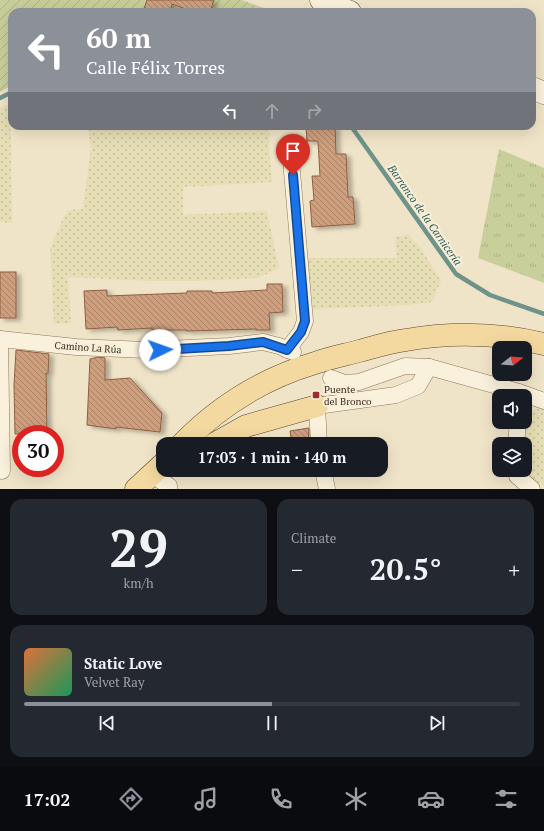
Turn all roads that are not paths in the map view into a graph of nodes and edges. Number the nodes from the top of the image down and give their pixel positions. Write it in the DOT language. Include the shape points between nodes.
graph roads {
  1 [pos="321,0"];
  2 [pos="340,8"];
  3 [pos="291,160"];
  4 [pos="0,339"];
  5 [pos="544,344"];
  6 [pos="429,367"];
  7 [pos="331,378"];
  8 [pos="502,389"];
  9 [pos="532,398"];
  10 [pos="544,401"];
  11 [pos="317,406"];
  12 [pos="189,437"];
  13 [pos="226,437"];
  14 [pos="319,437"];
  15 [pos="2,471"];
  16 [pos="154,474"];
  17 [pos="324,477"];
  18 [pos="518,477"];
  19 [pos="169,489"];
  20 [pos="327,489"];
  21 [pos="532,489"];
  1 -- 2 [label="main road"];
  3 -- 4 [label="street, Camino La Rúa" via="305,321 290,351 263,342 146,350 76,347"];
  4 -- 15 [label="street"];
  5 -- 12 [label="main road" via="521,338 474,334 440,335 405,340 315,363 270,380 233,401"];
  6 -- 7 [label="street" via="406,366 359,382 344,383"];
  6 -- 8 [label="street"];
  6 -- 11 [label="street" via="418,386 396,395"];
  9 -- 10 [label="street"];
  11 -- 13 [label="main road" via="246,426"];
  11 -- 14 [label="street"];
  16 -- 19 [label="street" via="169,486"];
  17 -- 20 [label="street"];
  18 -- 21 [label="street"];
}
